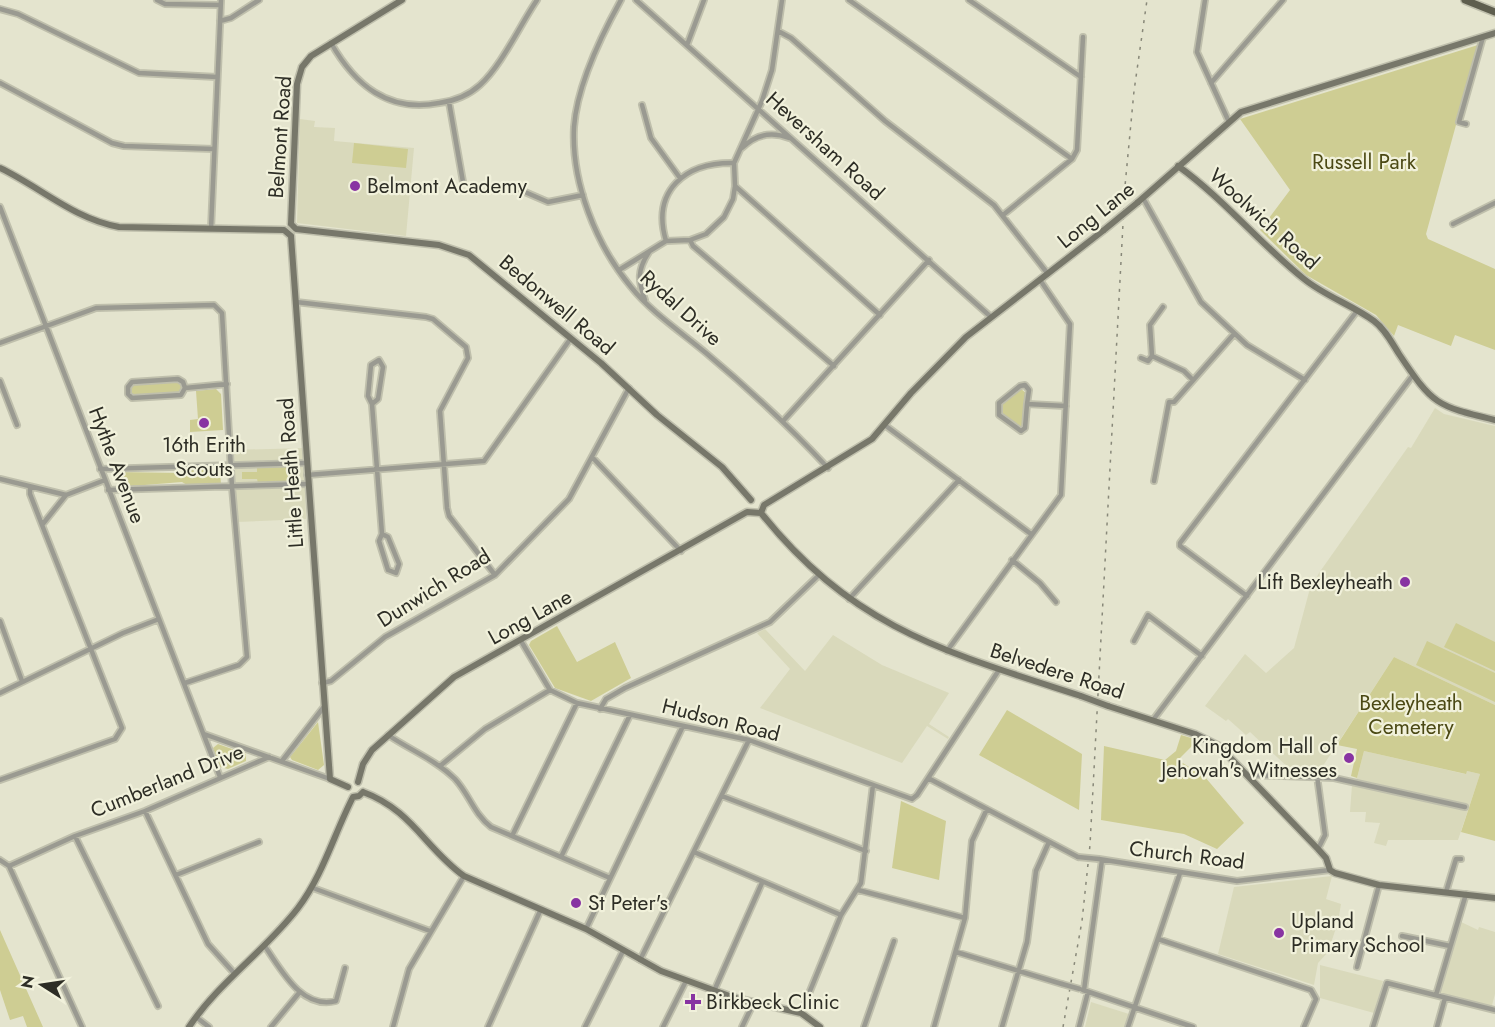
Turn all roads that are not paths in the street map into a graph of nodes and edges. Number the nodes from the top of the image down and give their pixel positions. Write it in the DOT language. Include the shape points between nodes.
graph roads {
  1 [pos="157,0"];
  2 [pos="259,0"];
  3 [pos="402,0"];
  4 [pos="537,0"];
  5 [pos="621,0"];
  6 [pos="636,0"];
  7 [pos="704,0"];
  8 [pos="782,0"];
  9 [pos="849,0"];
  10 [pos="969,0"];
  11 [pos="1205,0"];
  12 [pos="1283,0"];
  13 [pos="1465,0"];
  14 [pos="1488,0"];
  15 [pos="221,3"];
  16 [pos="1485,8"];
  17 [pos="0,9"];
  18 [pos="1495,12"];
  19 [pos="220,21"];
  20 [pos="778,31"];
  21 [pos="1495,33"];
  22 [pos="1083,37"];
  23 [pos="1483,37"];
  24 [pos="331,43"];
  25 [pos="687,45"];
  26 [pos="217,77"];
  27 [pos="1082,77"];
  28 [pos="0,83"];
  29 [pos="1211,83"];
  30 [pos="449,102"];
  31 [pos="642,105"];
  32 [pos="758,108"];
  33 [pos="1229,122"];
  34 [pos="1466,123"];
  35 [pos="794,140"];
  36 [pos="214,149"];
  37 [pos="739,151"];
  38 [pos="1072,159"];
  39 [pos="734,163"];
  40 [pos="1178,166"];
  41 [pos="0,168"];
  42 [pos="680,178"];
  43 [pos="463,182"];
  44 [pos="735,186"];
  45 [pos="518,189"];
  46 [pos="584,195"];
  47 [pos="1143,198"];
  48 [pos="1495,203"];
  49 [pos="0,207"];
  50 [pos="1003,215"];
  51 [pos="291,224"];
  52 [pos="1454,224"];
  53 [pos="211,229"];
  54 [pos="284,230"];
  55 [pos="296,230"];
  56 [pos="291,236"];
  57 [pos="690,240"];
  58 [pos="666,241"];
  59 [pos="650,250"];
  60 [pos="929,260"];
  61 [pos="619,270"];
  62 [pos="1048,274"];
  63 [pos="1040,280"];
  64 [pos="296,302"];
  65 [pos="646,302"];
  66 [pos="1163,307"];
  67 [pos="1357,311"];
  68 [pos="880,315"];
  69 [pos="992,316"];
  70 [pos="45,325"];
  71 [pos="1234,334"];
  72 [pos="571,338"];
  73 [pos="0,343"];
  74 [pos="1152,357"];
  75 [pos="1141,358"];
  76 [pos="834,366"];
  77 [pos="1413,375"];
  78 [pos="1193,380"];
  79 [pos="1305,380"];
  80 [pos="0,381"];
  81 [pos="227,384"];
  82 [pos="185,388"];
  83 [pos="628,388"];
  84 [pos="372,404"];
  85 [pos="1027,404"];
  86 [pos="1066,406"];
  87 [pos="784,420"];
  88 [pos="1495,420"];
  89 [pos="17,425"];
  90 [pos="886,426"];
  91 [pos="592,457"];
  92 [pos="306,463"];
  93 [pos="443,464"];
  94 [pos="231,466"];
  95 [pos="828,468"];
  96 [pos="100,469"];
  97 [pos="376,469"];
  98 [pos="307,475"];
  99 [pos="1155,475"];
  100 [pos="1162,476"];
  101 [pos="0,479"];
  102 [pos="105,480"];
  103 [pos="959,480"];
  104 [pos="1154,481"];
  105 [pos="308,484"];
  106 [pos="30,488"];
  107 [pos="232,488"];
  108 [pos="108,490"];
  109 [pos="66,495"];
  110 [pos="751,500"];
  111 [pos="764,505"];
  112 [pos="747,512"];
  113 [pos="761,513"];
  114 [pos="42,525"];
  115 [pos="382,534"];
  116 [pos="1032,534"];
  117 [pos="682,552"];
  118 [pos="1012,560"];
  119 [pos="495,575"];
  120 [pos="819,575"];
  121 [pos="1247,596"];
  122 [pos="849,599"];
  123 [pos="1056,602"];
  124 [pos="1145,609"];
  125 [pos="1148,615"];
  126 [pos="159,619"];
  127 [pos="0,621"];
  128 [pos="521,640"];
  129 [pos="1134,641"];
  130 [pos="90,651"];
  131 [pos="946,651"];
  132 [pos="1202,656"];
  133 [pos="999,670"];
  134 [pos="22,681"];
  135 [pos="185,683"];
  136 [pos="322,683"];
  137 [pos="550,690"];
  138 [pos="0,693"];
  139 [pos="576,703"];
  140 [pos="324,708"];
  141 [pos="600,709"];
  142 [pos="630,716"];
  143 [pos="1153,720"];
  144 [pos="683,726"];
  145 [pos="204,734"];
  146 [pos="387,734"];
  147 [pos="749,740"];
  148 [pos="269,757"];
  149 [pos="282,761"];
  150 [pos="440,766"];
  151 [pos="1317,776"];
  152 [pos="220,777"];
  153 [pos="1249,777"];
  154 [pos="928,778"];
  155 [pos="330,779"];
  156 [pos="0,780"];
  157 [pos="358,782"];
  158 [pos="873,785"];
  159 [pos="348,787"];
  160 [pos="363,792"];
  161 [pos="722,796"];
  162 [pos="353,797"];
  163 [pos="1465,807"];
  164 [pos="987,809"];
  165 [pos="145,811"];
  166 [pos="513,834"];
  167 [pos="75,836"];
  168 [pos="259,842"];
  169 [pos="1049,842"];
  170 [pos="1318,849"];
  171 [pos="866,851"];
  172 [pos="694,852"];
  173 [pos="562,855"];
  174 [pos="1461,859"];
  175 [pos="0,860"];
  176 [pos="1100,860"];
  177 [pos="9,866"];
  178 [pos="1330,870"];
  179 [pos="1180,873"];
  180 [pos="176,875"];
  181 [pos="464,876"];
  182 [pos="610,878"];
  183 [pos="762,883"];
  184 [pos="1379,885"];
  185 [pos="313,888"];
  186 [pos="858,890"];
  187 [pos="1446,892"];
  188 [pos="1466,894"];
  189 [pos="1495,898"];
  190 [pos="541,909"];
  191 [pos="841,915"];
  192 [pos="965,918"];
  193 [pos="586,930"];
  194 [pos="429,931"];
  195 [pos="1402,936"];
  196 [pos="1158,939"];
  197 [pos="894,941"];
  198 [pos="264,945"];
  199 [pos="1450,946"];
  200 [pos="623,951"];
  201 [pos="956,952"];
  202 [pos="640,960"];
  203 [pos="1357,967"];
  204 [pos="345,968"];
  205 [pos="1018,970"];
  206 [pos="234,973"];
  207 [pos="686,981"];
  208 [pos="1084,990"];
  209 [pos="714,991"];
  210 [pos="298,993"];
  211 [pos="1436,995"];
  212 [pos="1445,998"];
  213 [pos="754,1002"];
  214 [pos="158,1006"];
  215 [pos="1135,1006"];
  216 [pos="1495,1010"];
  217 [pos="801,1013"];
  218 [pos="196,1017"];
  219 [pos="82,1027"];
  220 [pos="189,1027"];
  221 [pos="209,1027"];
  222 [pos="271,1027"];
  223 [pos="393,1027"];
  224 [pos="488,1027"];
  225 [pos="585,1027"];
  226 [pos="663,1027"];
  227 [pos="742,1027"];
  228 [pos="820,1027"];
  229 [pos="864,1027"];
  230 [pos="934,1027"];
  231 [pos="1002,1027"];
  232 [pos="1079,1027"];
  233 [pos="1128,1027"];
  234 [pos="1193,1027"];
  235 [pos="1304,1027"];
  236 [pos="1373,1027"];
  237 [pos="1437,1027"];
  1 -- 15 [label="street" via="165,4"];
  2 -- 19 [label="street"];
  3 -- 24 [label="street, Belmont Road"];
  4 -- 30 [label="street" via="488,77 468,94"];
  5 -- 46 [label="street, Rydal Drive" via="596,51 574,125"];
  6 -- 25 [label="street, Heversham Road"];
  7 -- 25 [label="street"];
  8 -- 20 [label="street"];
  9 -- 38 [label="street"];
  10 -- 27 [label="street"];
  11 -- 29 [label="street" via="1197,52"];
  12 -- 29 [label="street"];
  13 -- 16 [label="main road"];
  14 -- 16 [label="street"];
  15 -- 19 [label="street"];
  16 -- 18 [label="main road"];
  17 -- 26 [label="street" via="139,73"];
  19 -- 26 [label="street"];
  20 -- 32 [label="street" via="772,70"];
  20 -- 50 [label="street"];
  21 -- 23 [label="street, Long Lane"];
  22 -- 27 [label="street"];
  23 -- 33 [label="street, Long Lane" via="1251,109"];
  23 -- 34 [label="street" via="1459,122"];
  24 -- 30 [label="street" via="356,79 395,103 411,106"];
  24 -- 51 [label="street, Belmont Road" via="306,61 297,84"];
  25 -- 32 [label="street, Heversham Road"];
  26 -- 36 [label="street"];
  27 -- 38 [label="street" via="1077,150"];
  28 -- 36 [label="street" via="112,143"];
  29 -- 33 [label="street"];
  30 -- 43 [label="street"];
  31 -- 42 [label="street" via="651,138"];
  32 -- 35 [label="street, Heversham Road"];
  32 -- 37 [label="street"];
  33 -- 40 [label="street, Long Lane"];
  35 -- 37 [label="street" via="763,134"];
  35 -- 60 [label="street, Heversham Road"];
  36 -- 53 [label="street"];
  37 -- 39 [label="street"];
  38 -- 50 [label="street"];
  39 -- 42 [label="street" via="704,165"];
  39 -- 44 [label="street"];
  40 -- 47 [label="street, Long Lane"];
  40 -- 67 [label="street, Woolwich Road" via="1306,280"];
  41 -- 53 [label="street" via="79,215 102,224"];
  42 -- 58 [label="street" via="663,205"];
  44 -- 57 [label="street" via="724,217 706,234"];
  44 -- 68 [label="street"];
  45 -- 46 [label="street" via="548,202"];
  46 -- 61 [label="street, Rydal Drive" via="606,251"];
  47 -- 62 [label="street, Long Lane, bridge"];
  47 -- 71 [label="street" via="1192,288"];
  48 -- 52 [label="street"];
  49 -- 70 [label="street, Hythe Avenue"];
  50 -- 62 [label="street"];
  51 -- 54 [label="street"];
  51 -- 55 [label="street"];
  53 -- 54 [label="street"];
  54 -- 56 [label="street"];
  55 -- 56 [label="street"];
  55 -- 72 [label="street, Bedonwell Road" via="457,250 478,261"];
  56 -- 64 [label="street, Little Heath Road"];
  57 -- 58 [label="street"];
  57 -- 76 [label="street"];
  58 -- 59 [label="street"];
  59 -- 61 [label="street"];
  59 -- 65 [label="street" via="639,276"];
  60 -- 68 [label="street"];
  60 -- 69 [label="street, Heversham Road"];
  61 -- 65 [label="street, Rydal Drive"];
  62 -- 63 [label="street, Long Lane"];
  63 -- 69 [label="street, Long Lane"];
  63 -- 86 [label="street" via="1070,324"];
  64 -- 92 [label="street, Little Heath Road"];
  64 -- 93 [label="street" via="426,317 466,347 468,358 440,411"];
  65 -- 87 [label="street, Rydal Drive"];
  66 -- 74 [label="street" via="1150,325"];
  67 -- 77 [label="street, Woolwich Road" via="1380,326"];
  67 -- 79 [label="street"];
  68 -- 76 [label="street"];
  69 -- 90 [label="street, Long Lane" via="944,358"];
  70 -- 73 [label="street"];
  70 -- 81 [label="street" via="96,308 214,305 222,313"];
  70 -- 96 [label="street, Hythe Avenue"];
  71 -- 78 [label="street"];
  71 -- 79 [label="street"];
  72 -- 83 [label="street, Bedonwell Road"];
  72 -- 93 [label="street" via="488,457 479,462"];
  74 -- 75 [label="street" via="1148,361"];
  74 -- 78 [label="street" via="1184,371"];
  76 -- 87 [label="street"];
  77 -- 88 [label="street, Woolwich Road" via="1426,392 1448,409"];
  77 -- 121 [label="street"];
  78 -- 99 [label="street" via="1166,407"];
  79 -- 121 [label="street" via="1180,543"];
  80 -- 89 [label="street"];
  81 -- 82 [label="street"];
  81 -- 94 [label="street"];
  82 -- 82 [label="street" via="178,380 132,382 128,394 132,398 181,395"];
  83 -- 91 [label="street, Dunwich Road"];
  83 -- 110 [label="street, Bedonwell Road" via="722,467"];
  84 -- 84 [label="street" via="368,396 371,365 379,360 383,367 378,399"];
  84 -- 97 [label="street"];
  85 -- 85 [label="street" via="1025,428 1021,431 999,416 999,403 1020,386 1029,390"];
  85 -- 86 [label="street"];
  86 -- 116 [label="street" via="1061,495"];
  87 -- 95 [label="street, Rydal Drive"];
  90 -- 95 [label="street, Long Lane"];
  90 -- 103 [label="street"];
  91 -- 117 [label="street"];
  91 -- 119 [label="street, Dunwich Road" via="569,499"];
  92 -- 94 [label="street"];
  92 -- 98 [label="street, Little Heath Road"];
  93 -- 97 [label="street"];
  93 -- 119 [label="street" via="449,516"];
  94 -- 96 [label="street"];
  94 -- 107 [label="street"];
  95 -- 111 [label="street, Long Lane"];
  96 -- 102 [label="street, Hythe Avenue"];
  97 -- 98 [label="street"];
  97 -- 115 [label="street"];
  98 -- 105 [label="street, Little Heath Road"];
  99 -- 100 [label="street"];
  99 -- 104 [label="street"];
  101 -- 106 [label="street"];
  102 -- 108 [label="street, Hythe Avenue"];
  102 -- 109 [label="street"];
  103 -- 116 [label="street"];
  103 -- 122 [label="street"];
  105 -- 107 [label="street"];
  105 -- 136 [label="street, Little Heath Road"];
  106 -- 109 [label="street"];
  106 -- 114 [label="street"];
  107 -- 108 [label="street"];
  107 -- 135 [label="street" via="247,657 239,665"];
  108 -- 126 [label="street, Hythe Avenue"];
  109 -- 114 [label="street"];
  110 -- 111 [label="street"];
  110 -- 112 [label="street"];
  111 -- 113 [label="street"];
  112 -- 113 [label="street"];
  112 -- 117 [label="street, Long Lane"];
  113 -- 120 [label="street, Belvedere Road"];
  114 -- 130 [label="street"];
  115 -- 115 [label="street" via="388,537 399,564 396,573 388,570 379,541"];
  116 -- 118 [label="street"];
  117 -- 128 [label="street, Long Lane"];
  118 -- 123 [label="street"];
  118 -- 131 [label="street"];
  119 -- 136 [label="street, Dunwich Road" via="385,637 331,681"];
  120 -- 122 [label="street, Belvedere Road"];
  120 -- 141 [label="street" via="770,621 625,688 606,699"];
  121 -- 132 [label="street"];
  122 -- 131 [label="street, Belvedere Road" via="899,631"];
  124 -- 125 [label="street"];
  125 -- 129 [label="street"];
  125 -- 132 [label="street"];
  126 -- 130 [label="street"];
  126 -- 135 [label="street, Hythe Avenue"];
  127 -- 134 [label="street"];
  128 -- 137 [label="street"];
  128 -- 146 [label="street, Long Lane" via="447,681"];
  130 -- 134 [label="street"];
  130 -- 156 [label="street" via="122,728 115,739"];
  131 -- 133 [label="street, Belvedere Road"];
  132 -- 143 [label="street"];
  133 -- 143 [label="street, Belvedere Road, bridge"];
  133 -- 154 [label="street"];
  134 -- 138 [label="street"];
  135 -- 145 [label="street, Hythe Avenue"];
  136 -- 140 [label="street, Little Heath Road"];
  137 -- 139 [label="street, Hudson Road"];
  137 -- 150 [label="street" via="485,729"];
  139 -- 141 [label="street, Hudson Road"];
  139 -- 166 [label="street"];
  140 -- 149 [label="street"];
  140 -- 155 [label="street, Little Heath Road"];
  141 -- 142 [label="street, Hudson Road"];
  142 -- 144 [label="street, Hudson Road"];
  142 -- 173 [label="street"];
  143 -- 153 [label="street, Belvedere Road" via="1219,746"];
  144 -- 147 [label="street, Hudson Road"];
  144 -- 182 [label="street"];
  145 -- 148 [label="street"];
  145 -- 152 [label="street, Hythe Avenue"];
  146 -- 150 [label="street"];
  146 -- 157 [label="street, Long Lane" via="363,764"];
  147 -- 158 [label="street, Hudson Road"];
  147 -- 161 [label="street"];
  148 -- 149 [label="street, Cumberland Drive"];
  148 -- 152 [label="street, Cumberland Drive"];
  149 -- 155 [label="street, Cumberland Drive"];
  150 -- 166 [label="street" via="463,788 484,821"];
  151 -- 153 [label="street"];
  151 -- 163 [label="street"];
  151 -- 170 [label="street" via="1325,835"];
  152 -- 165 [label="street, Cumberland Drive"];
  153 -- 170 [label="street, Belvedere Road"];
  154 -- 158 [label="street, Hudson Road" via="912,799"];
  154 -- 164 [label="street, Church Road"];
  155 -- 159 [label="street, Cumberland Drive"];
  157 -- 159 [label="street"];
  157 -- 160 [label="street"];
  158 -- 171 [label="street"];
  159 -- 162 [label="street"];
  160 -- 162 [label="street"];
  160 -- 181 [label="street" via="396,807 446,863"];
  161 -- 171 [label="street"];
  161 -- 172 [label="street"];
  162 -- 185 [label="street"];
  164 -- 169 [label="street, Church Road"];
  164 -- 192 [label="street" via="972,841"];
  165 -- 167 [label="street, Cumberland Drive"];
  165 -- 180 [label="street"];
  166 -- 173 [label="street"];
  167 -- 177 [label="street, Cumberland Drive"];
  167 -- 214 [label="street"];
  168 -- 180 [label="street"];
  169 -- 176 [label="street, Church Road, bridge" via="1078,857"];
  169 -- 205 [label="street" via="1036,871 1027,942"];
  170 -- 178 [label="street, Belvedere Road"];
  171 -- 186 [label="street"];
  172 -- 183 [label="street"];
  172 -- 202 [label="street"];
  173 -- 182 [label="street"];
  174 -- 187 [label="street" via="1456,859"];
  175 -- 177 [label="street"];
  176 -- 179 [label="street, Church Road"];
  176 -- 208 [label="street"];
  177 -- 219 [label="street"];
  178 -- 179 [label="street, Church Road" via="1237,881"];
  178 -- 184 [label="street, Church Road"];
  179 -- 196 [label="street"];
  180 -- 206 [label="street" via="208,944"];
  181 -- 190 [label="street"];
  181 -- 194 [label="street"];
  182 -- 193 [label="street"];
  183 -- 191 [label="street"];
  183 -- 209 [label="street"];
  184 -- 187 [label="street, Church Road"];
  184 -- 203 [label="street"];
  185 -- 194 [label="street"];
  185 -- 198 [label="street"];
  186 -- 191 [label="street"];
  186 -- 192 [label="street"];
  187 -- 188 [label="street, Church Road"];
  188 -- 189 [label="street, Church Road"];
  188 -- 199 [label="street"];
  190 -- 193 [label="street"];
  190 -- 224 [label="street"];
  191 -- 217 [label="street"];
  192 -- 201 [label="street"];
  193 -- 200 [label="street"];
  194 -- 223 [label="street" via="409,969"];
  195 -- 199 [label="street"];
  196 -- 215 [label="street"];
  196 -- 235 [label="street" via="1311,990 1316,999"];
  197 -- 229 [label="street"];
  198 -- 206 [label="street"];
  198 -- 210 [label="street"];
  199 -- 211 [label="street"];
  200 -- 202 [label="street"];
  200 -- 225 [label="street"];
  201 -- 205 [label="street"];
  201 -- 230 [label="street"];
  202 -- 207 [label="street"];
  204 -- 210 [label="street" via="336,1001 325,1004"];
  205 -- 208 [label="street, bridge"];
  205 -- 231 [label="street"];
  206 -- 218 [label="street"];
  207 -- 209 [label="street"];
  207 -- 226 [label="street"];
  208 -- 215 [label="street"];
  208 -- 232 [label="street"];
  209 -- 213 [label="street"];
  210 -- 222 [label="street"];
  211 -- 212 [label="street"];
  211 -- 236 [label="street" via="1387,983"];
  212 -- 216 [label="street"];
  212 -- 237 [label="street"];
  213 -- 217 [label="street"];
  213 -- 227 [label="street"];
  215 -- 233 [label="street"];
  215 -- 234 [label="street"];
  217 -- 228 [label="street"];
  218 -- 220 [label="street"];
  218 -- 221 [label="street"];
}
